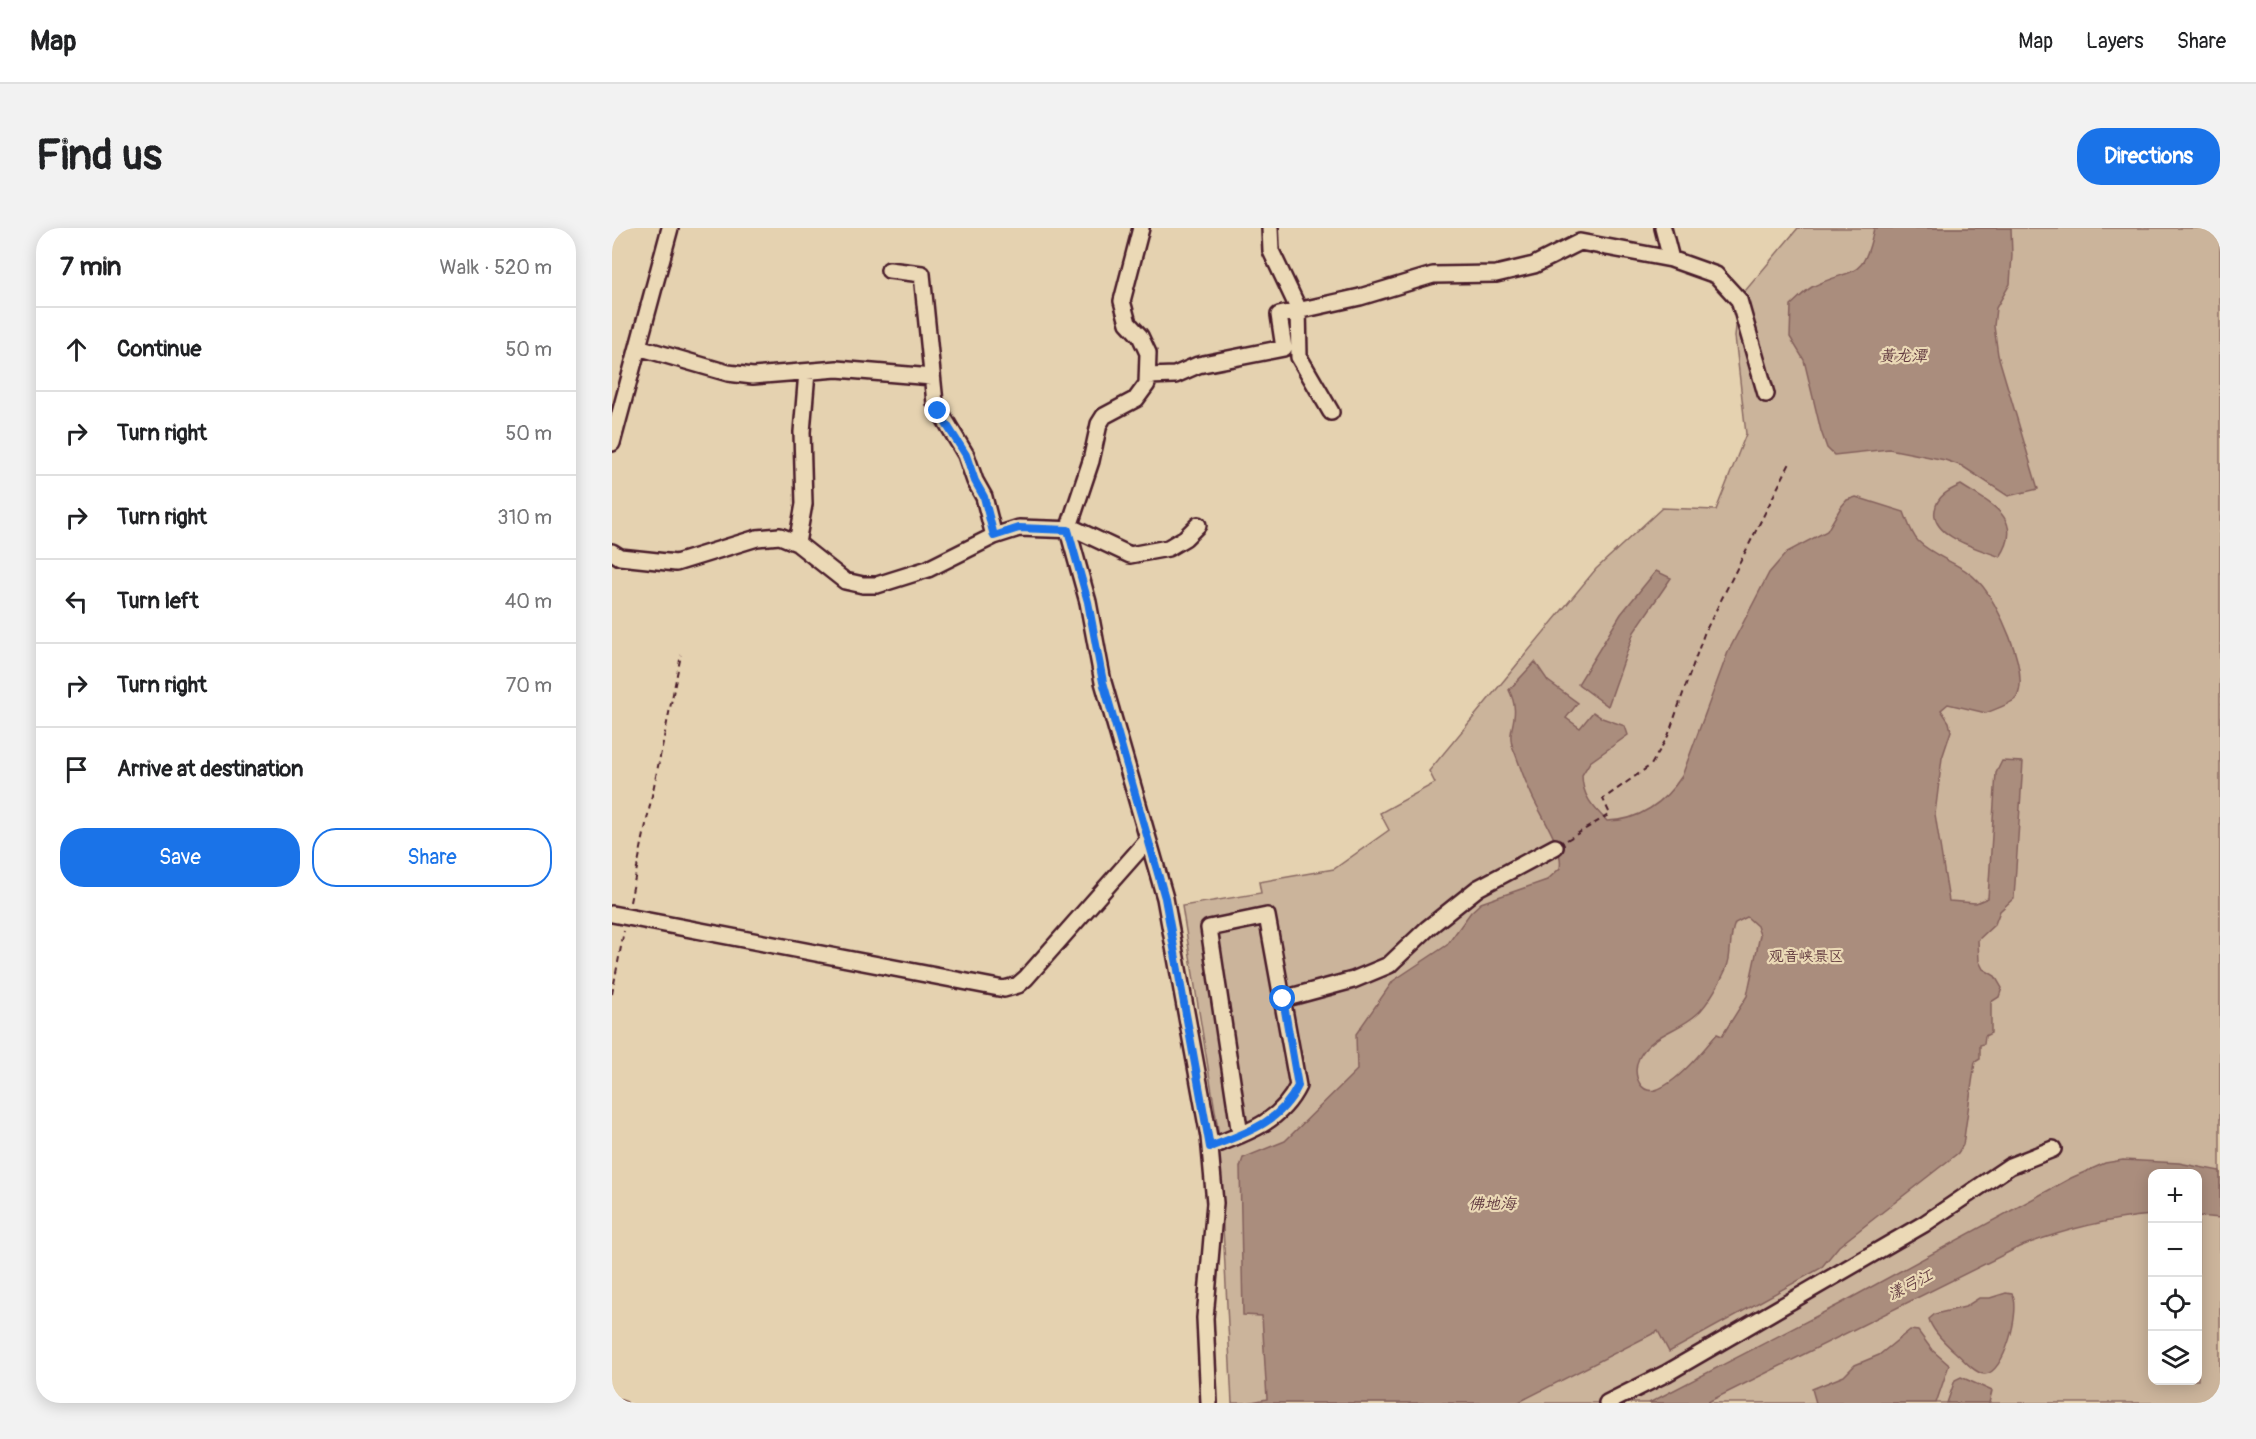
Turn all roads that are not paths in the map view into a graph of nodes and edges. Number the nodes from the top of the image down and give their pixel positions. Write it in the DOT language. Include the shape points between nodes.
graph roads {
  1 [pos="670,228"];
  2 [pos="1141,228"];
  3 [pos="1270,228"];
  4 [pos="1663,228"];
  5 [pos="1671,259"];
  6 [pos="889,270"];
  7 [pos="1298,308"];
  8 [pos="638,347"];
  9 [pos="807,372"];
  10 [pos="1148,376"];
  11 [pos="932,377"];
  12 [pos="1766,394"];
  13 [pos="1331,412"];
  14 [pos="612,443"];
  15 [pos="1198,525"];
  16 [pos="1068,530"];
  17 [pos="994,536"];
  18 [pos="797,543"];
  19 [pos="612,552"];
  20 [pos="1147,841"];
  21 [pos="1555,847"];
  22 [pos="620,916"];
  23 [pos="1283,999"];
  24 [pos="1240,1135"];
  25 [pos="1210,1147"];
  26 [pos="2052,1149"];
  27 [pos="1209,1403"];
  28 [pos="1607,1403"];
  1 -- 8 [label="street"];
  2 -- 10 [label="street" via="1122,301 1128,323 1148,353"];
  3 -- 7 [label="street" via="1271,250"];
  4 -- 5 [label="street"];
  5 -- 7 [label="street" via="1580,242 1515,270 1433,275 1360,297"];
  5 -- 12 [label="street" via="1716,275 1738,300"];
  6 -- 11 [label="street" via="922,274"];
  7 -- 10 [label="street" via="1279,315 1284,348 1198,365 1175,375"];
  7 -- 13 [label="street" via="1299,357"];
  8 -- 9 [label="street" via="728,373 753,376"];
  8 -- 14 [label="street"];
  9 -- 11 [label="street" via="837,369"];
  9 -- 18 [label="street" via="802,432 804,504"];
  10 -- 16 [label="street" via="1146,389 1136,399 1104,416"];
  11 -- 17 [label="street" via="938,411 966,455 984,497"];
  15 -- 16 [label="street" via="1168,548 1130,555 1077,530"];
  16 -- 17 [label="street" via="1019,528"];
  16 -- 20 [label="street" via="1088,602 1103,682"];
  17 -- 18 [label="street" via="928,569 900,579 863,585 845,581"];
  18 -- 19 [label="street" via="780,536 757,538 667,563 620,557"];
  20 -- 22 [label="street" via="1026,978 1013,987"];
  20 -- 25 [label="street" via="1165,898"];
  21 -- 23 [label="street" via="1478,888 1389,965 1353,980"];
  23 -- 24 [label="street" via="1298,1086 1276,1116"];
  23 -- 24 [label="street" via="1267,916 1209,927"];
  24 -- 25 [label="street"];
  25 -- 27 [label="street" via="1215,1203 1204,1318"];
  26 -- 28 [label="street" via="2010,1166 1924,1224 1667,1373"];
}
